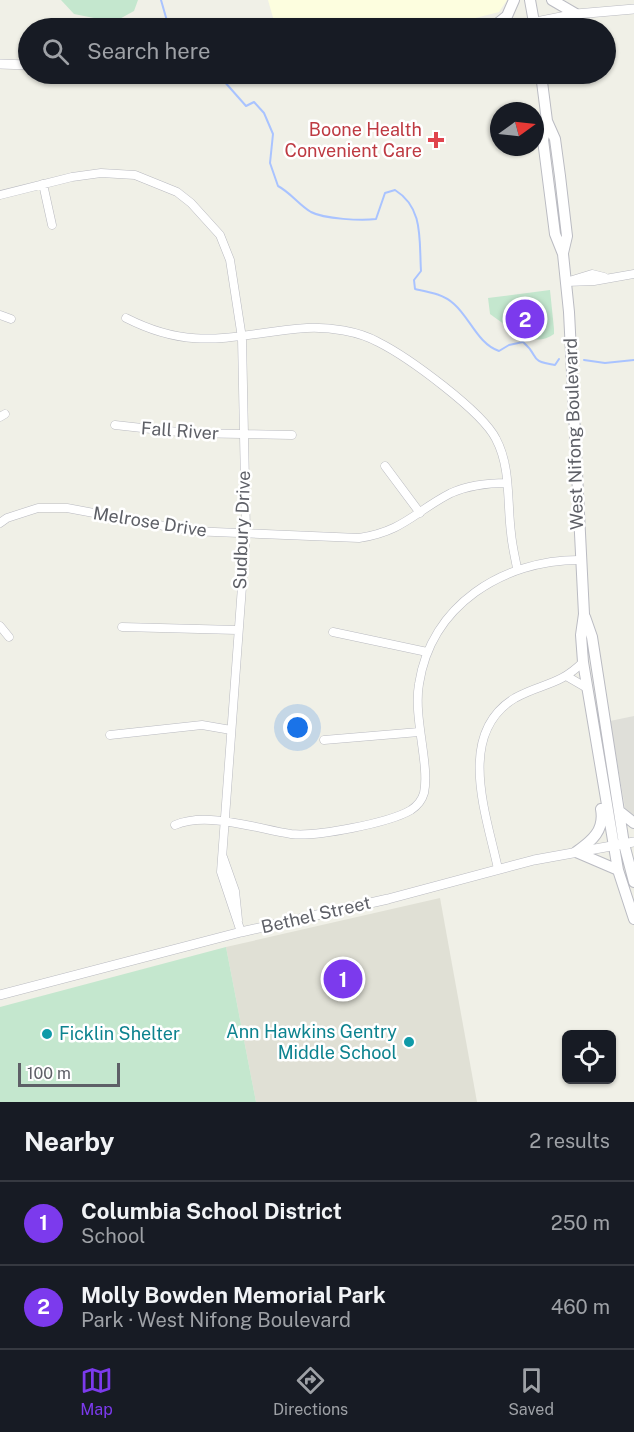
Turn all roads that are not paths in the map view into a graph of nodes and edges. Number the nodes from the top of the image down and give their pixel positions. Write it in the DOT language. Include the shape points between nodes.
graph roads {
  1 [pos="514,0"];
  2 [pos="530,0"];
  3 [pos="552,0"];
  4 [pos="634,9"];
  5 [pos="576,14"];
  6 [pos="504,18"];
  7 [pos="534,18"];
  8 [pos="561,18"];
  9 [pos="571,18"];
  10 [pos="0,64"];
  11 [pos="18,65"];
  12 [pos="542,84"];
  13 [pos="547,121"];
  14 [pos="548,177"];
  15 [pos="43,184"];
  16 [pos="0,195"];
  17 [pos="565,214"];
  18 [pos="52,225"];
  19 [pos="563,254"];
  20 [pos="634,274"];
  21 [pos="566,282"];
  22 [pos="0,315"];
  23 [pos="126,318"];
  24 [pos="11,319"];
  25 [pos="242,338"];
  26 [pos="115,425"];
  27 [pos="245,435"];
  28 [pos="292,435"];
  29 [pos="386,466"];
  30 [pos="507,483"];
  31 [pos="420,513"];
  32 [pos="0,524"];
  33 [pos="246,532"];
  34 [pos="579,560"];
  35 [pos="517,568"];
  36 [pos="584,614"];
  37 [pos="0,626"];
  38 [pos="122,627"];
  39 [pos="237,630"];
  40 [pos="333,632"];
  41 [pos="9,637"];
  42 [pos="427,652"];
  43 [pos="583,662"];
  44 [pos="568,677"];
  45 [pos="587,688"];
  46 [pos="231,730"];
  47 [pos="419,732"];
  48 [pos="110,735"];
  49 [pos="324,740"];
  50 [pos="599,765"];
  51 [pos="619,810"];
  52 [pos="224,822"];
  53 [pos="634,823"];
  54 [pos="175,825"];
  55 [pos="624,844"];
  56 [pos="576,852"];
  57 [pos="498,869"];
  58 [pos="618,870"];
  59 [pos="634,879"];
  60 [pos="634,919"];
  61 [pos="241,932"];
  62 [pos="0,995"];
  1 -- 6 [label="main road"];
  2 -- 7 [label="main road"];
  3 -- 5 [label="main road"];
  4 -- 5 [label="street"];
  5 -- 8 [label="street"];
  5 -- 9 [label="main road"];
  10 -- 11 [label="street"];
  12 -- 13 [label="main road, West Nifong Boulevard"];
  13 -- 14 [label="main road, West Nifong Boulevard" via="543,140"];
  13 -- 17 [label="main road, West Nifong Boulevard" via="555,139"];
  14 -- 17 [label="main road" via="556,189 559,211"];
  14 -- 19 [label="main road, West Nifong Boulevard" via="555,234"];
  15 -- 16 [label="street, Sudbury Drive"];
  15 -- 18 [label="street"];
  15 -- 25 [label="street, Sudbury Drive" via="101,173 135,175 177,192 220,235 230,260"];
  17 -- 19 [label="main road, West Nifong Boulevard" via="567,236"];
  19 -- 21 [label="main road, West Nifong Boulevard"];
  20 -- 21 [label="street" via="592,274"];
  21 -- 34 [label="main road, West Nifong Boulevard"];
  22 -- 24 [label="street"];
  23 -- 25 [label="street" via="152,331 178,337"];
  25 -- 27 [label="street, Sudbury Drive"];
  25 -- 30 [label="street" via="310,328 377,340 484,420 497,439"];
  26 -- 27 [label="street, Fall River"];
  27 -- 28 [label="street, Fall River"];
  27 -- 33 [label="street, Sudbury Drive"];
  29 -- 31 [label="street"];
  30 -- 31 [label="street, Melrose Drive" via="483,483 452,493"];
  30 -- 35 [label="street"];
  31 -- 33 [label="street, Melrose Drive" via="383,534 358,537"];
  32 -- 33 [label="street, Melrose Drive" via="38,508 67,508 191,531"];
  33 -- 39 [label="street, Sudbury Drive"];
  34 -- 35 [label="street"];
  34 -- 36 [label="main road, West Nifong Boulevard"];
  35 -- 42 [label="street" via="475,590 447,617"];
  36 -- 43 [label="main road, West Nifong Boulevard"];
  36 -- 51 [label="main road, West Nifong Boulevard" via="592,637"];
  37 -- 41 [label="street"];
  38 -- 39 [label="street"];
  39 -- 46 [label="street, Sudbury Drive"];
  40 -- 42 [label="street"];
  42 -- 47 [label="street" via="418,685"];
  43 -- 44 [label="street"];
  43 -- 45 [label="main road, West Nifong Boulevard"];
  44 -- 45 [label="street"];
  44 -- 57 [label="street" via="514,699 492,719 484,734 479,770"];
  45 -- 50 [label="main road, West Nifong Boulevard"];
  46 -- 48 [label="street" via="202,725"];
  46 -- 52 [label="street, Sudbury Drive"];
  47 -- 49 [label="street"];
  47 -- 52 [label="street" via="424,794 420,802 401,814 376,823 294,834"];
  50 -- 55 [label="main road, West Nifong Boulevard"];
  50 -- 56 [label="main road" via="595,774 602,816 599,830 592,841"];
  51 -- 53 [label="main road"];
  51 -- 55 [label="main road, West Nifong Boulevard"];
  52 -- 54 [label="street" via="196,820"];
  52 -- 61 [label="street, Sudbury Drive" via="224,885"];
  55 -- 56 [label="street, Bethel Street"];
  55 -- 58 [label="main road, West Nifong Boulevard"];
  55 -- 59 [label="main road, West Nifong Boulevard"];
  56 -- 57 [label="street, Bethel Street"];
  56 -- 58 [label="main road"];
  57 -- 61 [label="street, Bethel Street"];
  58 -- 60 [label="main road, West Nifong Boulevard"];
  61 -- 62 [label="street, Bethel Street"];
}
